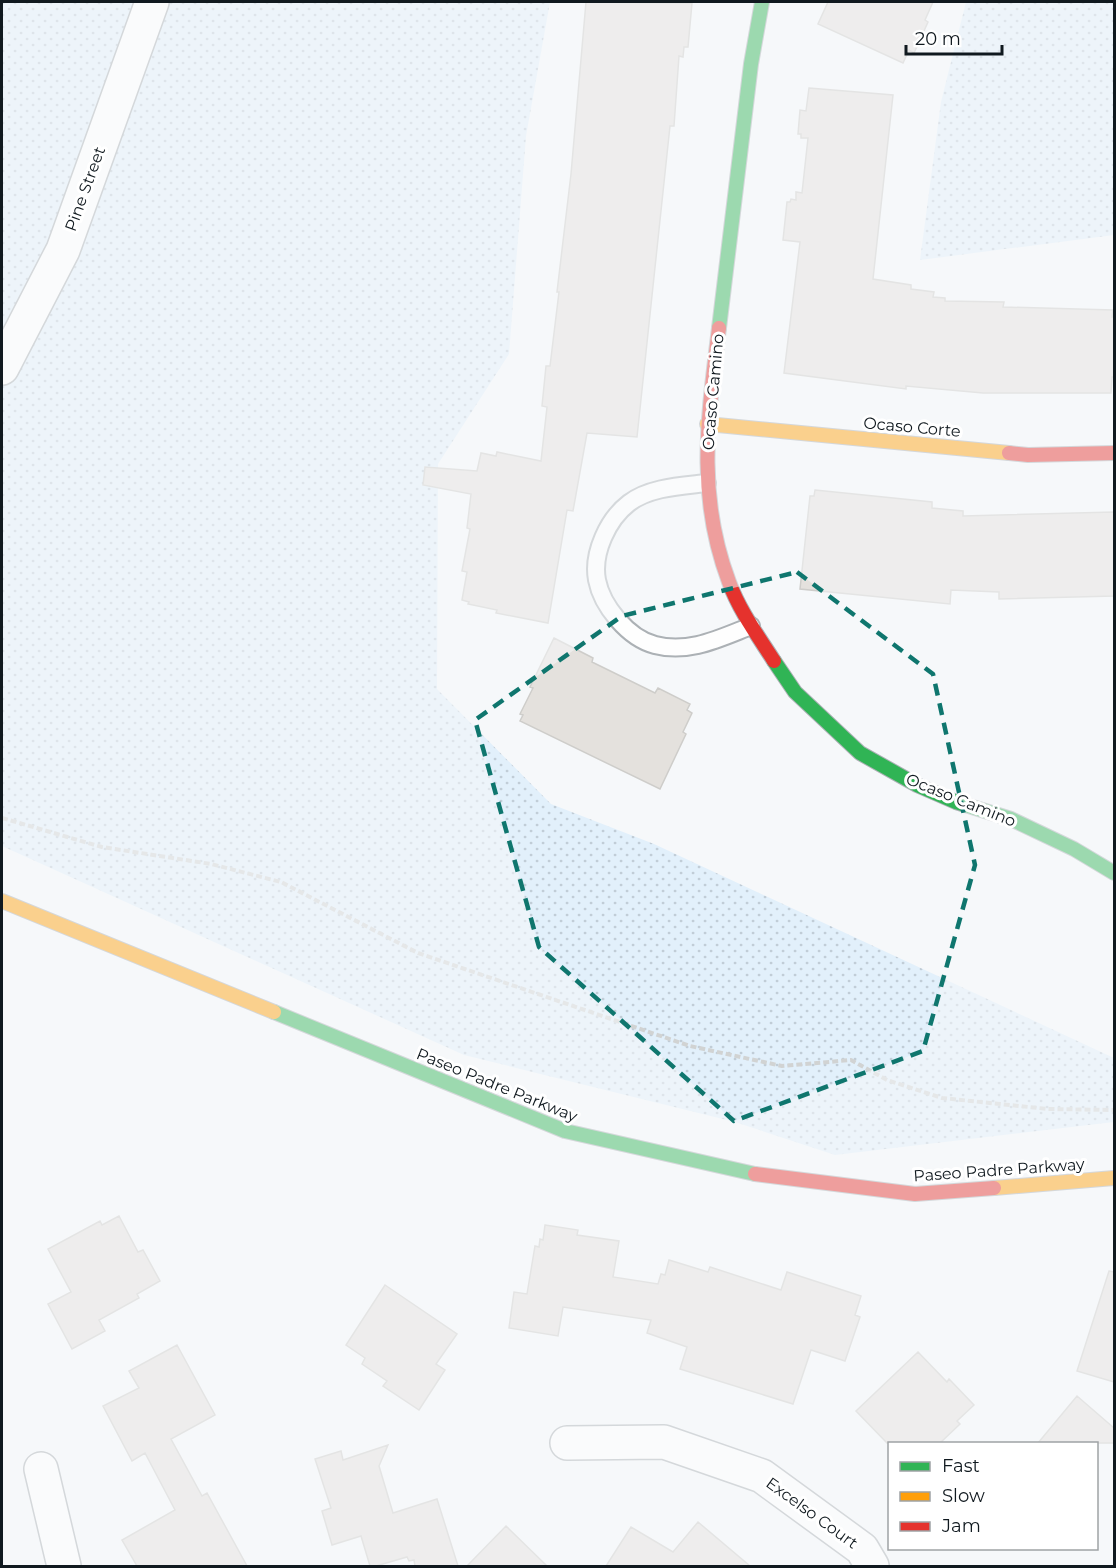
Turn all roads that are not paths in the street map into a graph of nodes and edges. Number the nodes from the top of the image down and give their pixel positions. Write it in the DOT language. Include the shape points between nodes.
graph roads {
  1 [pos="152,2"];
  2 [pos="762,2"];
  3 [pos="2,368"];
  4 [pos="707,424"];
  5 [pos="1114,453"];
  6 [pos="707,483"];
  7 [pos="751,626"];
  8 [pos="1074,849"];
  9 [pos="1114,873"];
  10 [pos="1114,890"];
  11 [pos="2,902"];
  12 [pos="1114,1178"];
  13 [pos="567,1443"];
  14 [pos="41,1469"];
  15 [pos="64,1566"];
  16 [pos="872,1566"];
  1 -- 3 [label="street, Pine Street" via="63,250"];
  2 -- 4 [label="street, Ocaso Camino"];
  4 -- 5 [label="street, Ocaso Corte" via="1028,455"];
  4 -- 6 [label="street, Ocaso Camino"];
  6 -- 7 [label="street, Ocaso Camino" via="713,530 729,583"];
  6 -- 7 [label="lane" via="659,490 629,502 610,522 598,549 597,579 610,610 630,633 653,645 676,648 706,644"];
  7 -- 8 [label="street, Ocaso Camino" via="795,692 860,753 917,785 1011,819"];
  8 -- 9 [label="street, Ocaso Camino"];
  8 -- 10 [label="street, Ocaso Camino"];
  11 -- 12 [label="street, Paseo Padre Parkway" via="565,1131 741,1172 915,1194"];
  13 -- 16 [label="street, Excelso Court" via="664,1442 762,1476 862,1549"];
  14 -- 15 [label="street"];
}
